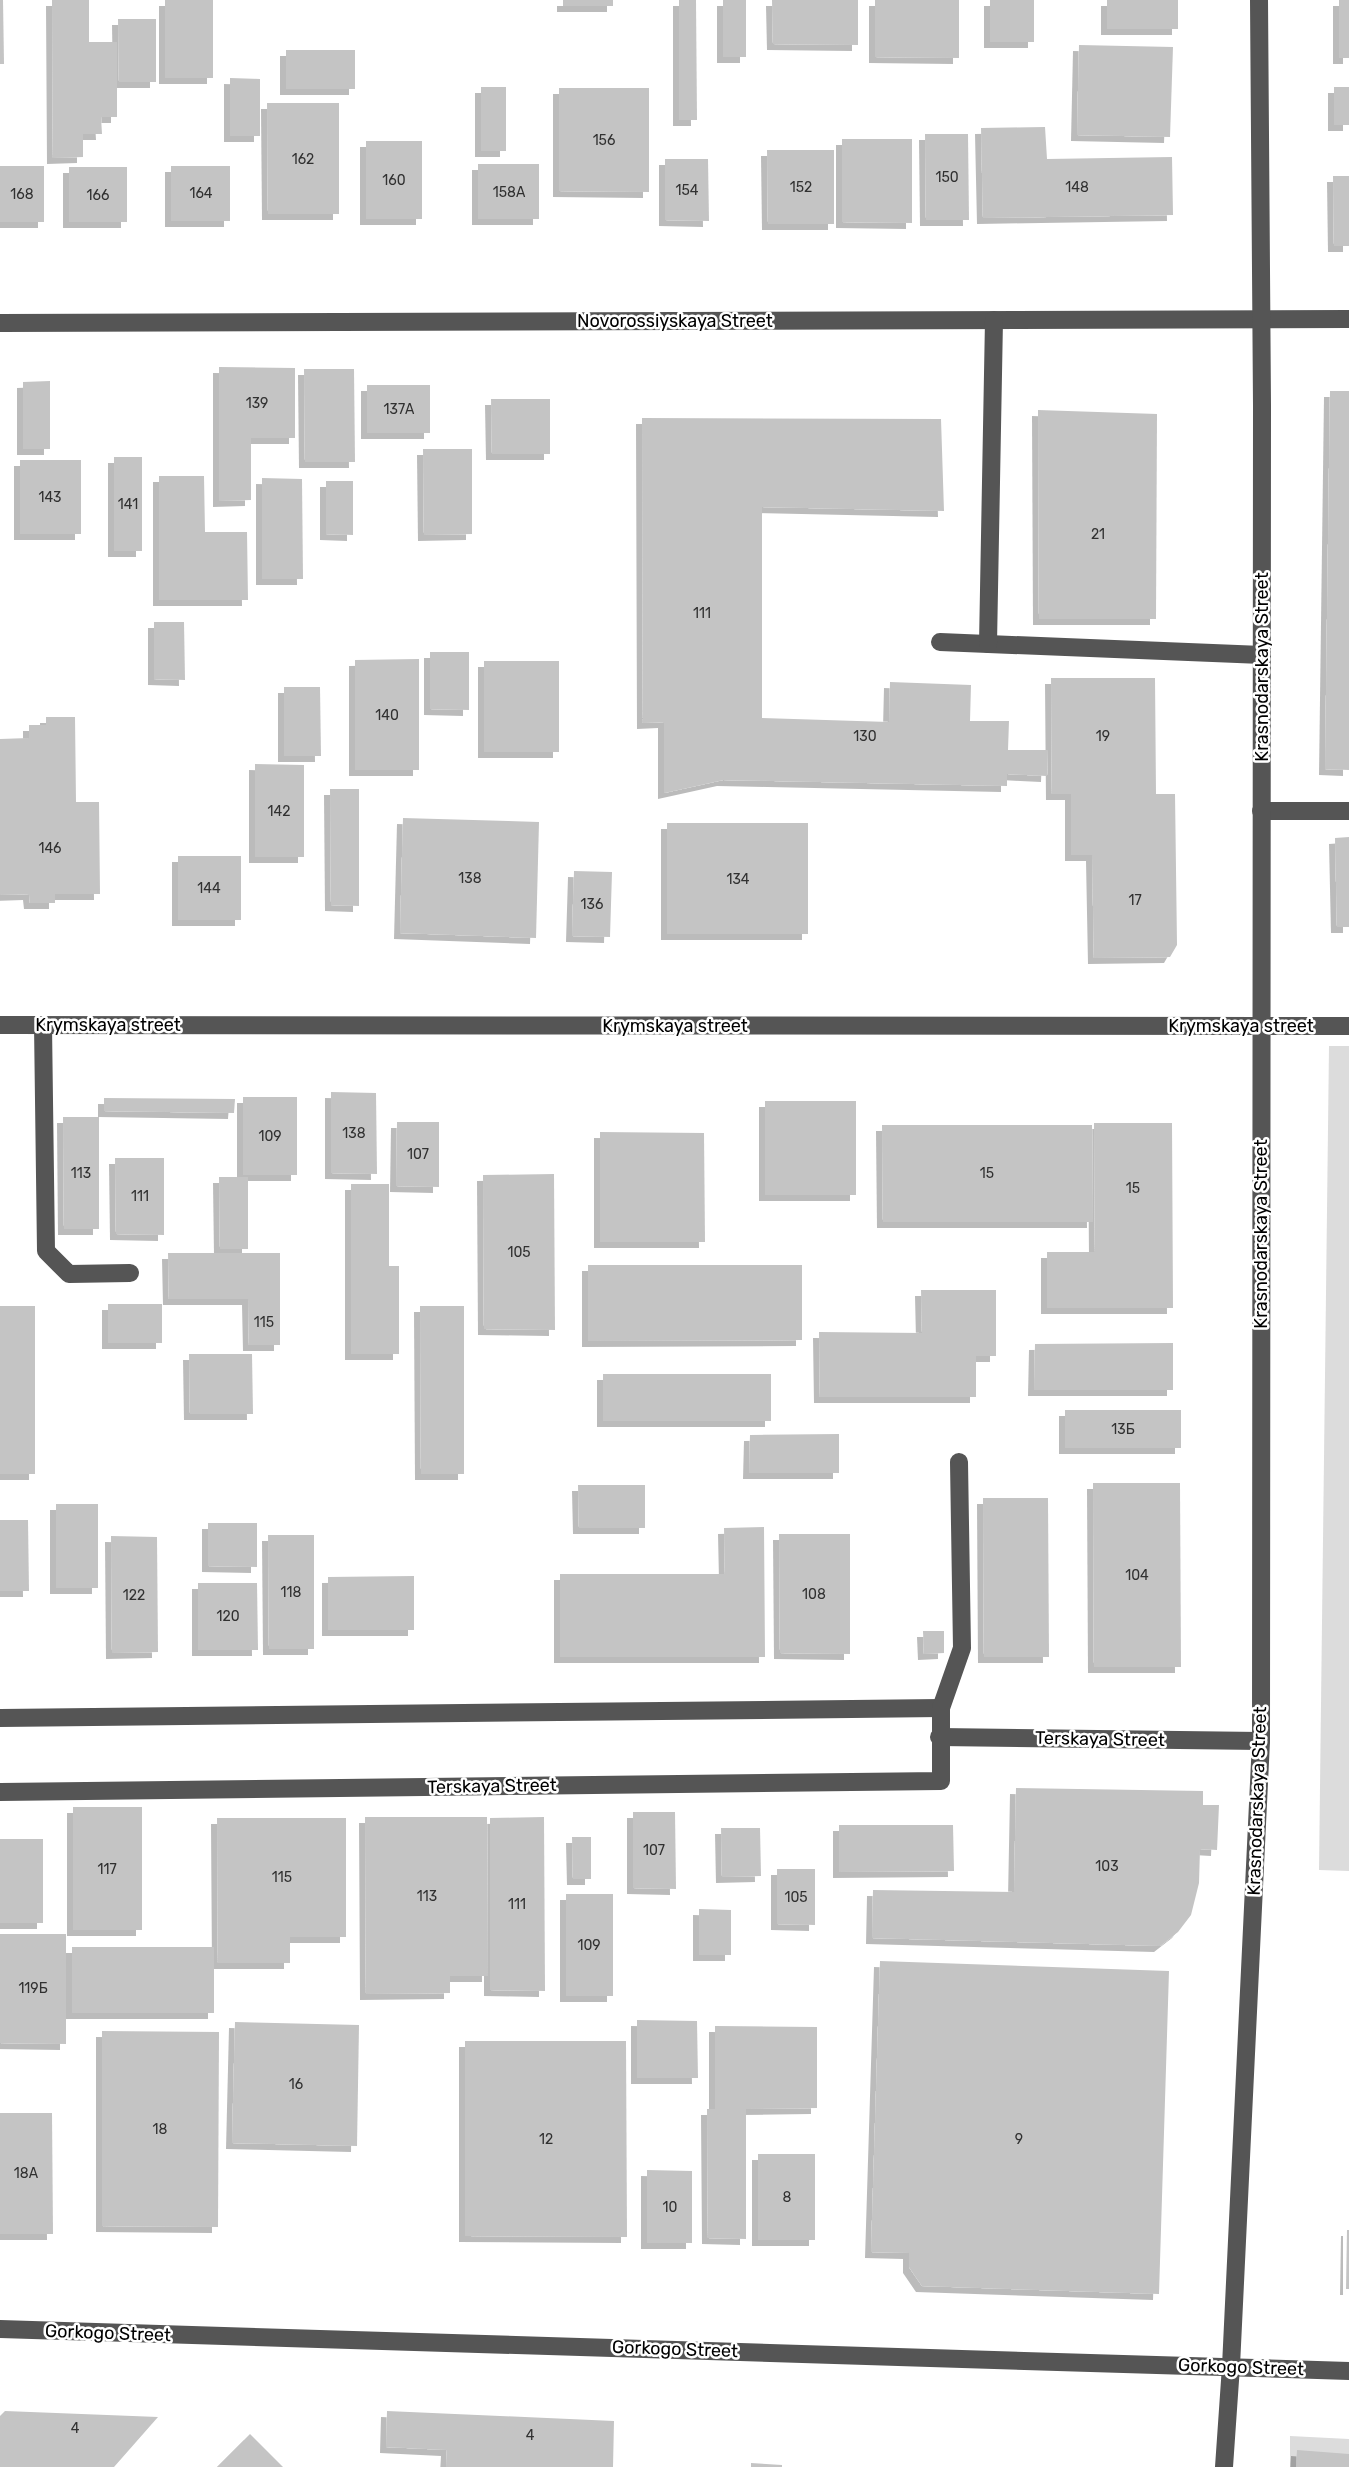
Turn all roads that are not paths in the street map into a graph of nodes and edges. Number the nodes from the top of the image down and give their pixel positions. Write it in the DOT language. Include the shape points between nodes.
graph roads {
  1 [pos="1259,0"];
  2 [pos="1262,319"];
  3 [pos="1349,319"];
  4 [pos="994,320"];
  5 [pos="0,323"];
  6 [pos="940,642"];
  7 [pos="988,644"];
  8 [pos="1262,655"];
  9 [pos="1349,810"];
  10 [pos="1261,811"];
  11 [pos="0,1025"];
  12 [pos="43,1025"];
  13 [pos="1261,1026"];
  14 [pos="1349,1026"];
  15 [pos="130,1273"];
  16 [pos="959,1462"];
  17 [pos="941,1708"];
  18 [pos="0,1718"];
  19 [pos="939,1737"];
  20 [pos="1261,1741"];
  21 [pos="0,1792"];
  22 [pos="0,2329"];
  23 [pos="1231,2366"];
  24 [pos="1349,2371"];
  25 [pos="1224,2467"];
  1 -- 2 [label="street, Krasnodarskaya Street"];
  2 -- 3 [label="street, Novorossiyskaya Street"];
  2 -- 4 [label="street, Novorossiyskaya Street"];
  2 -- 8 [label="street, Krasnodarskaya Street"];
  4 -- 5 [label="street, Novorossiyskaya Street"];
  4 -- 7 [label="street"];
  6 -- 7 [label="street"];
  7 -- 8 [label="street"];
  8 -- 10 [label="street, Krasnodarskaya Street"];
  9 -- 10 [label="street"];
  10 -- 13 [label="street, Krasnodarskaya Street"];
  11 -- 12 [label="street, Krymskaya street"];
  12 -- 13 [label="street, Krymskaya street"];
  12 -- 15 [label="street" via="46,1251 69,1274"];
  13 -- 14 [label="street, Krymskaya street"];
  13 -- 20 [label="street, Krasnodarskaya Street"];
  16 -- 17 [label="street, Terskaya Street" via="962,1648"];
  17 -- 18 [label="street"];
  17 -- 19 [label="street, Terskaya Street"];
  19 -- 20 [label="street, Terskaya Street"];
  19 -- 21 [label="street, Terskaya Street" via="941,1781"];
  20 -- 23 [label="street, Krasnodarskaya Street"];
  22 -- 23 [label="street, Gorkogo Street"];
  23 -- 24 [label="street, Gorkogo Street"];
  23 -- 25 [label="street, Krasnodarskaya Street"];
}
